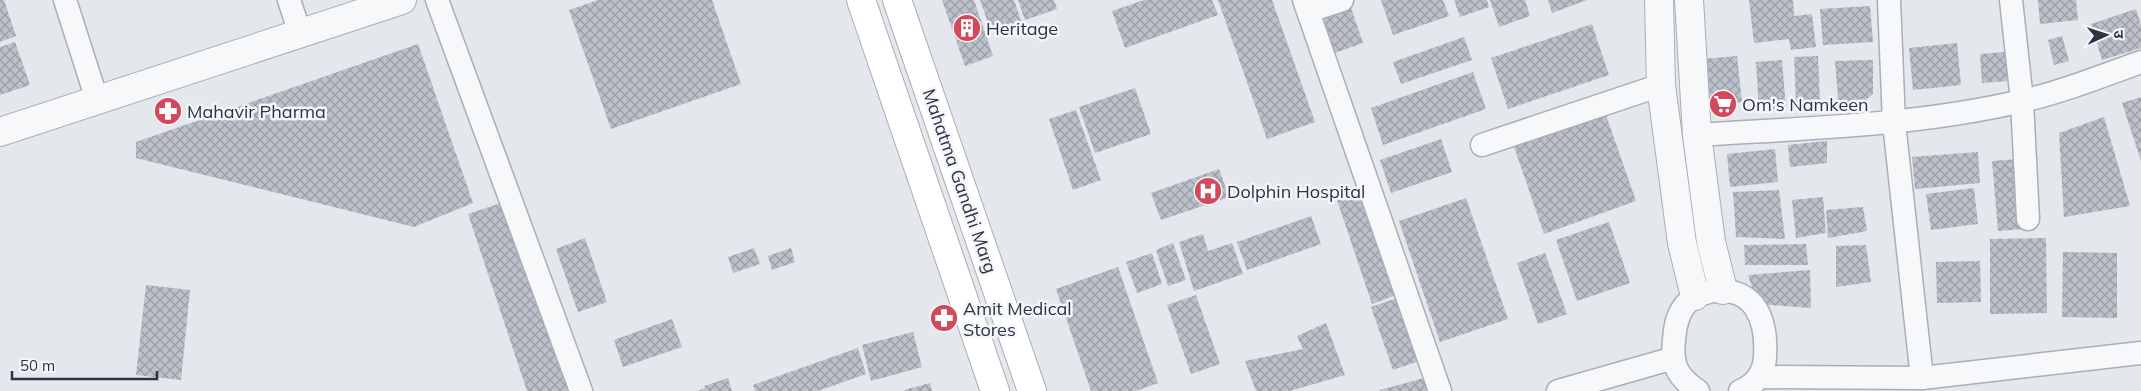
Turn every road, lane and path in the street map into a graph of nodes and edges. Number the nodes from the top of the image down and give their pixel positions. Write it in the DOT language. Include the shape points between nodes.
graph roads {
  1 [pos="65,0"];
  2 [pos="289,0"];
  3 [pos="402,0"];
  4 [pos="437,0"];
  5 [pos="861,0"];
  6 [pos="897,0"];
  7 [pos="1342,0"];
  8 [pos="1659,0"];
  9 [pos="1689,0"];
  10 [pos="1889,0"];
  11 [pos="2012,0"];
  12 [pos="1306,6"];
  13 [pos="300,33"];
  14 [pos="2141,62"];
  15 [pos="1661,85"];
  16 [pos="97,100"];
  17 [pos="2022,101"];
  18 [pos="1894,123"];
  19 [pos="0,132"];
  20 [pos="1697,135"];
  21 [pos="1482,145"];
  22 [pos="2028,219"];
  23 [pos="1723,290"];
  24 [pos="1695,296"];
  25 [pos="2141,353"];
  26 [pos="1674,358"];
  27 [pos="1759,377"];
  28 [pos="1922,378"];
  29 [pos="582,391"];
  30 [pos="995,391"];
  31 [pos="1032,391"];
  32 [pos="1440,391"];
  33 [pos="1558,391"];
  34 [pos="1698,391"];
  35 [pos="1740,391"];
  1 -- 16 [label="street"];
  2 -- 13 [label="street"];
  3 -- 13 [label="street"];
  4 -- 29 [label="street"];
  5 -- 30 [label="main road, Mahatma Gandhi Marg"];
  6 -- 31 [label="main road, Mahatma Gandhi Marg"];
  7 -- 12 [label="street"];
  8 -- 15 [label="street"];
  9 -- 20 [label="street"];
  10 -- 18 [label="street"];
  11 -- 17 [label="street"];
  12 -- 32 [label="street"];
  13 -- 16 [label="street"];
  14 -- 17 [label="street"];
  15 -- 21 [label="street"];
  15 -- 24 [label="street" via="1682,243"];
  16 -- 19 [label="street"];
  17 -- 18 [label="street"];
  17 -- 22 [label="street"];
  18 -- 20 [label="street"];
  18 -- 28 [label="street"];
  20 -- 23 [label="street" via="1711,242"];
  23 -- 24 [label="street"];
  23 -- 27 [label="street" via="1746,299 1759,315 1766,342 1765,363"];
  24 -- 26 [label="street" via="1678,318"];
  25 -- 28 [label="street"];
  26 -- 33 [label="street"];
  26 -- 34 [label="street" via="1683,381"];
  27 -- 28 [label="street"];
  27 -- 35 [label="street" via="1751,387"];
}
